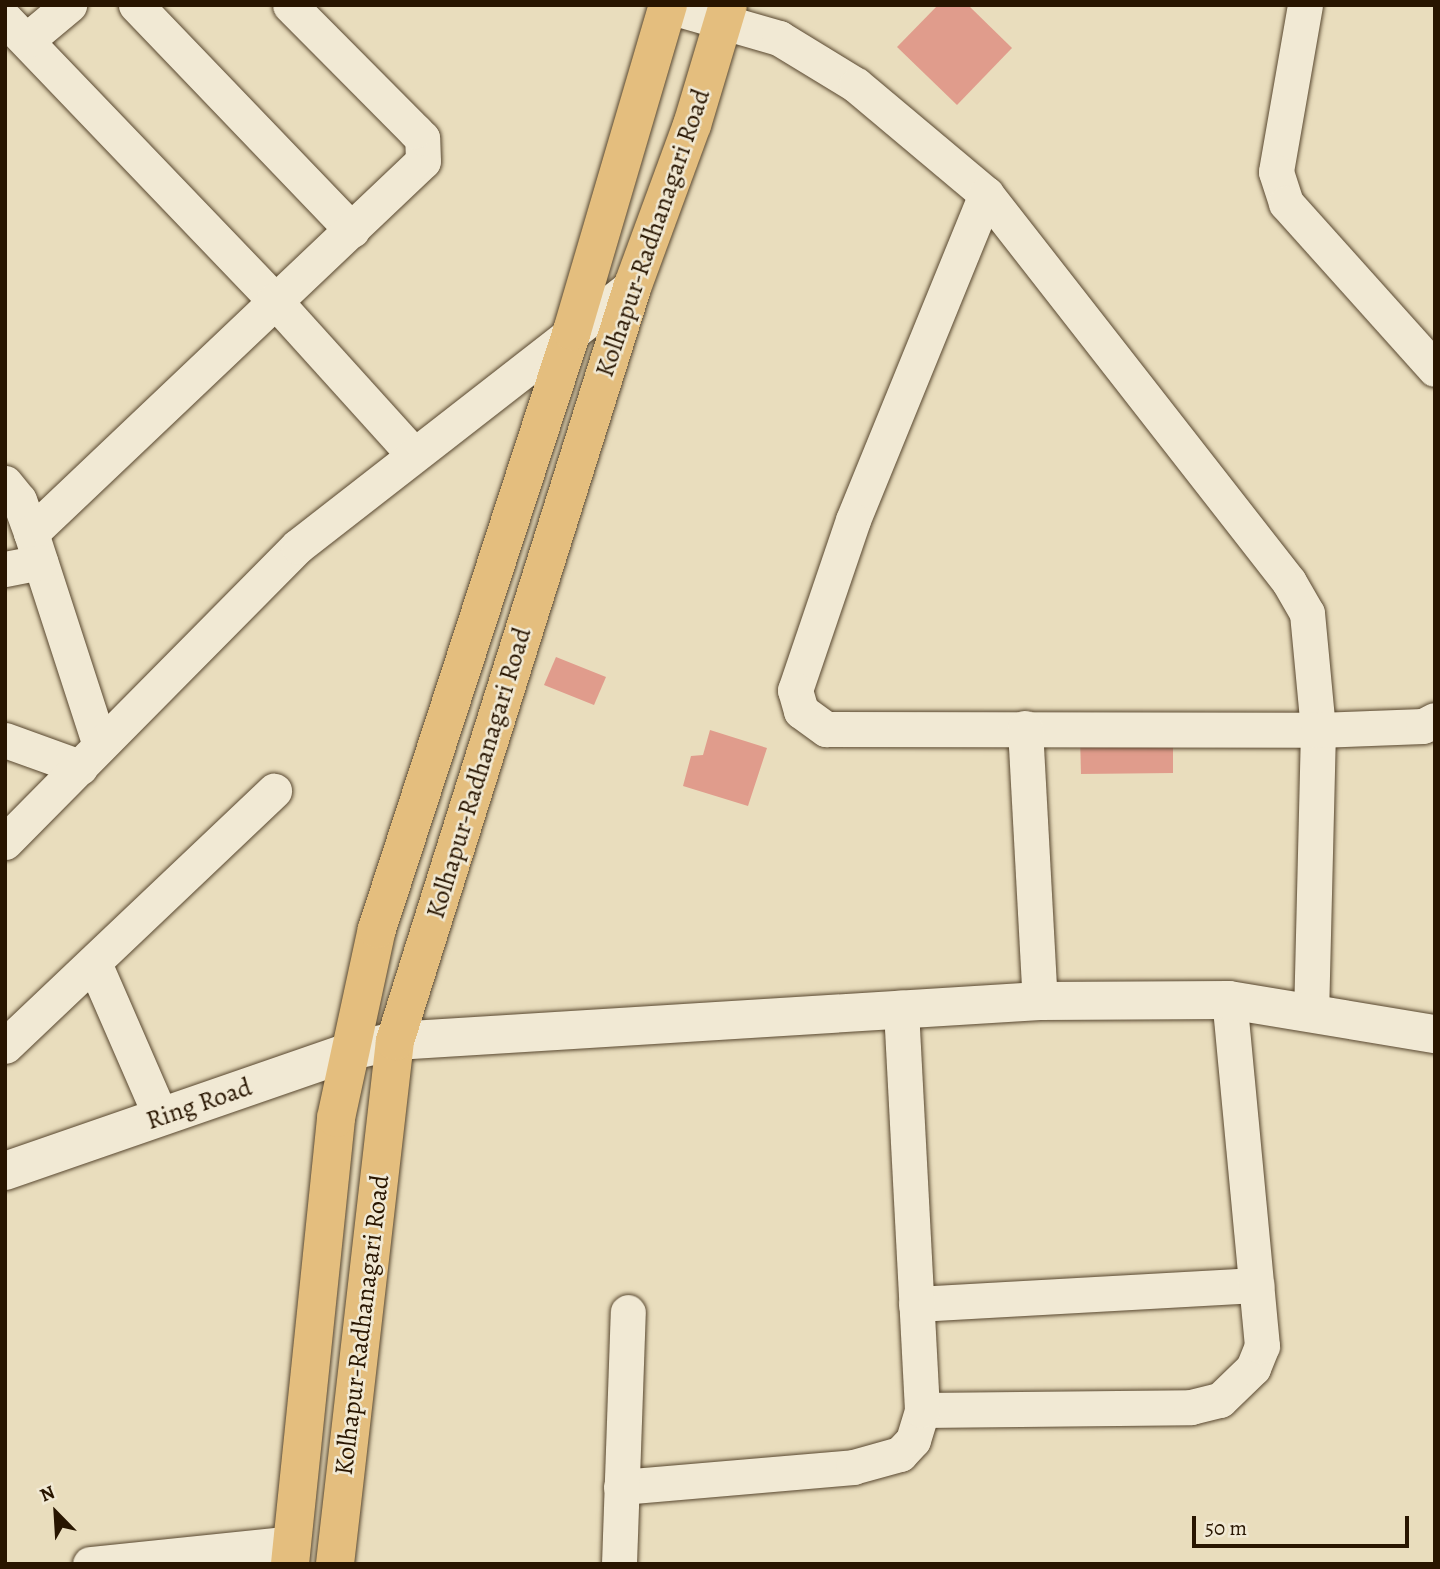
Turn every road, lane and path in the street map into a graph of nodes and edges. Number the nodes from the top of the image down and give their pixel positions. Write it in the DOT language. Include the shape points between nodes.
graph roads {
  1 [pos="69,5"];
  2 [pos="136,5"];
  3 [pos="290,5"];
  4 [pos="1305,5"];
  5 [pos="668,6"];
  6 [pos="726,12"];
  7 [pos="16,29"];
  8 [pos="986,194"];
  9 [pos="352,230"];
  10 [pos="633,285"];
  11 [pos="274,300"];
  12 [pos="572,331"];
  13 [pos="1435,369"];
  14 [pos="413,454"];
  15 [pos="5,482"];
  16 [pos="35,547"];
  17 [pos="5,569"];
  18 [pos="1435,720"];
  19 [pos="1025,728"];
  20 [pos="1318,730"];
  21 [pos="5,740"];
  22 [pos="90,756"];
  23 [pos="274,791"];
  24 [pos="5,842"];
  25 [pos="94,963"];
  26 [pos="1229,1000"];
  27 [pos="1040,1001"];
  28 [pos="901,1007"];
  29 [pos="1311,1014"];
  30 [pos="1435,1034"];
  31 [pos="395,1041"];
  32 [pos="5,1046"];
  33 [pos="351,1051"];
  34 [pos="161,1117"];
  35 [pos="5,1171"];
  36 [pos="1256,1285"];
  37 [pos="916,1304"];
  38 [pos="628,1312"];
  39 [pos="922,1409"];
  40 [pos="621,1487"];
  41 [pos="336,1550"];
  42 [pos="291,1553"];
  43 [pos="90,1564"];
  44 [pos="618,1564"];
  1 -- 7 [label="street"];
  2 -- 9 [label="street"];
  3 -- 9 [label="street" via="422,138 423,160 418,169"];
  4 -- 13 [label="street" via="1276,172 1286,203"];
  5 -- 6 [label="street"];
  5 -- 12 [label="main road, Kolhapur-Radhanagari Road"];
  6 -- 8 [label="street" via="856,85"];
  6 -- 10 [label="main road, Kolhapur-Radhanagari Road" via="692,125"];
  7 -- 11 [label="street"];
  8 -- 19 [label="street" via="853,520 795,690 802,711 826,729"];
  8 -- 20 [label="street" via="1289,582 1307,614"];
  9 -- 11 [label="street"];
  10 -- 12 [label="street"];
  10 -- 31 [label="main road, Kolhapur-Radhanagari Road"];
  11 -- 14 [label="street"];
  11 -- 16 [label="street"];
  12 -- 14 [label="street"];
  12 -- 33 [label="main road, Kolhapur-Radhanagari Road" via="377,929"];
  14 -- 22 [label="street" via="298,546"];
  15 -- 16 [label="street" via="19,500"];
  16 -- 17 [label="street"];
  16 -- 22 [label="street"];
  18 -- 20 [label="street" via="1423,726"];
  19 -- 20 [label="street"];
  19 -- 27 [label="street"];
  20 -- 29 [label="street"];
  21 -- 22 [label="street"];
  22 -- 24 [label="street"];
  23 -- 25 [label="street"];
  25 -- 32 [label="street"];
  25 -- 34 [label="street"];
  26 -- 27 [label="main road, Ring Road"];
  26 -- 29 [label="main road, Ring Road"];
  26 -- 36 [label="street"];
  27 -- 28 [label="main road, Ring Road"];
  28 -- 31 [label="main road, Ring Road"];
  28 -- 37 [label="street"];
  29 -- 30 [label="main road, Ring Road"];
  31 -- 33 [label="main road, Ring Road"];
  31 -- 41 [label="main road, Kolhapur-Radhanagari Road"];
  33 -- 34 [label="main road, Ring Road"];
  33 -- 42 [label="main road, Kolhapur-Radhanagari Road" via="336,1118"];
  34 -- 35 [label="main road, Ring Road"];
  36 -- 37 [label="street"];
  36 -- 39 [label="street" via="1262,1346 1240,1396 1191,1407"];
  37 -- 39 [label="street"];
  38 -- 40 [label="street"];
  39 -- 40 [label="street" via="912,1440 900,1454 884,1460 853,1467"];
  40 -- 44 [label="street"];
  41 -- 42 [label="main road"];
  42 -- 43 [label="street"];
}
